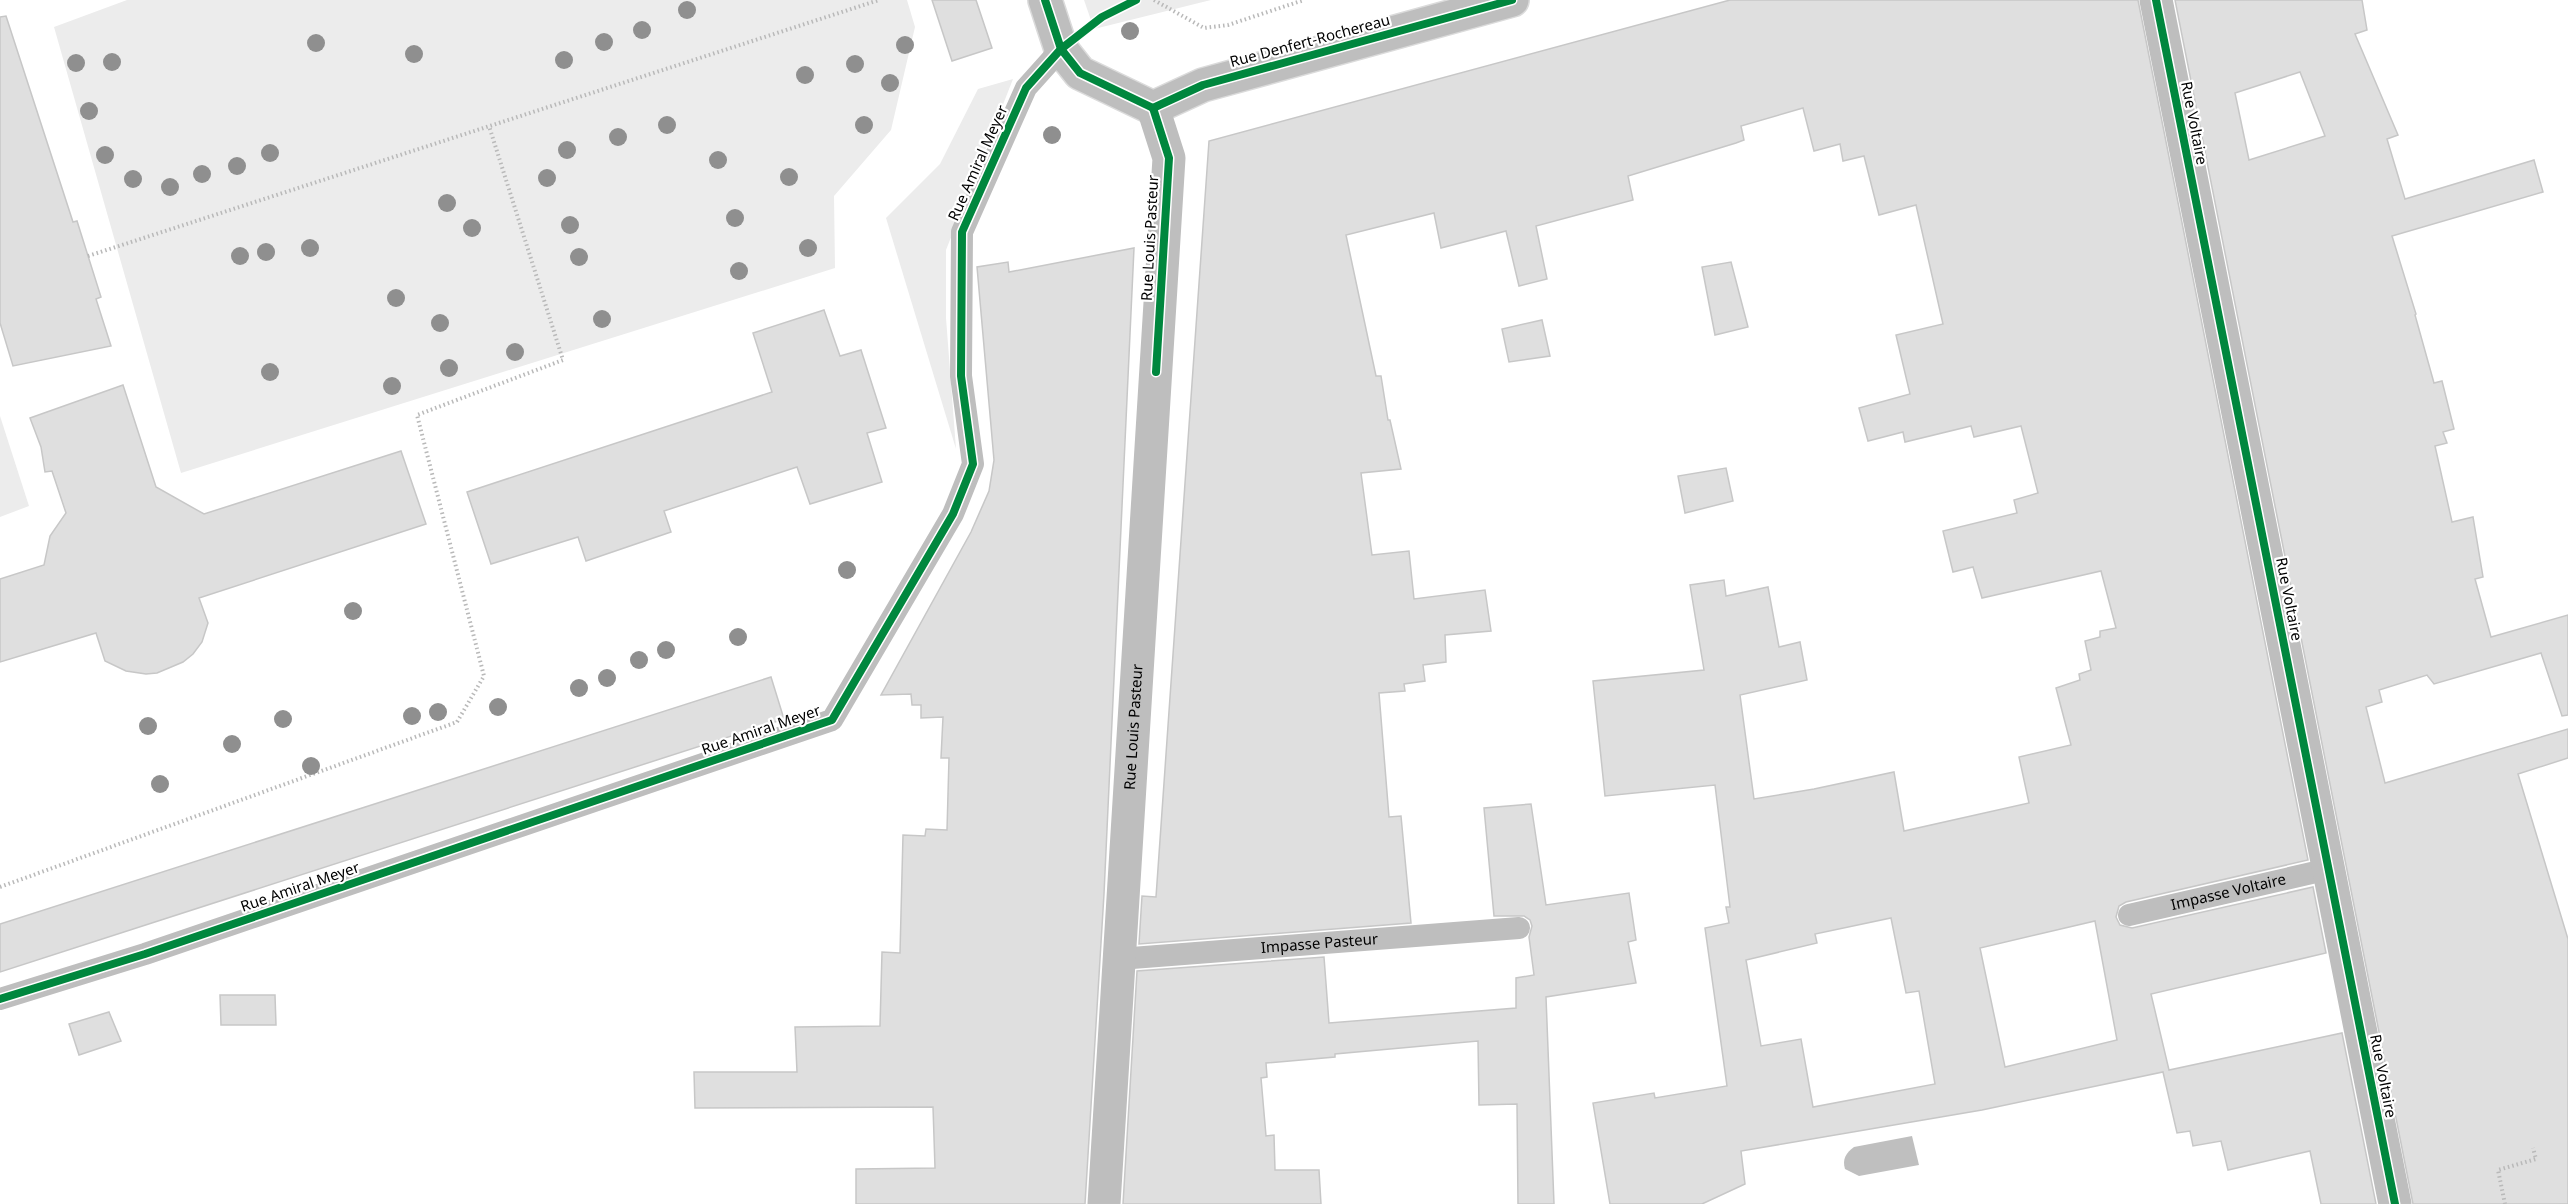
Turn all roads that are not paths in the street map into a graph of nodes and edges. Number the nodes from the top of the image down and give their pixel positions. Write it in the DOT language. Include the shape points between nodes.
graph roads {
  1 [pos="1045,0"];
  2 [pos="1512,0"];
  3 [pos="2156,0"];
  4 [pos="1061,49"];
  5 [pos="1153,108"];
  6 [pos="2329,869"];
  7 [pos="2129,915"];
  8 [pos="1519,928"];
  9 [pos="1119,959"];
  10 [pos="0,999"];
  11 [pos="1104,1204"];
  12 [pos="2395,1204"];
  1 -- 4 [label="street"];
  2 -- 5 [label="street, Rue Denfert-Rochereau" via="1203,85"];
  3 -- 6 [label="street, Rue Voltaire"];
  4 -- 5 [label="street" via="1080,73"];
  4 -- 10 [label="lane, Rue Amiral Meyer" via="1026,88 962,232 961,376 973,464 953,514 832,720 145,954"];
  5 -- 9 [label="street, Rue Louis Pasteur" via="1169,158"];
  6 -- 7 [label="lane, Impasse Voltaire"];
  6 -- 12 [label="street, Rue Voltaire"];
  8 -- 9 [label="lane, Impasse Pasteur"];
  9 -- 11 [label="street, Rue Louis Pasteur"];
}
